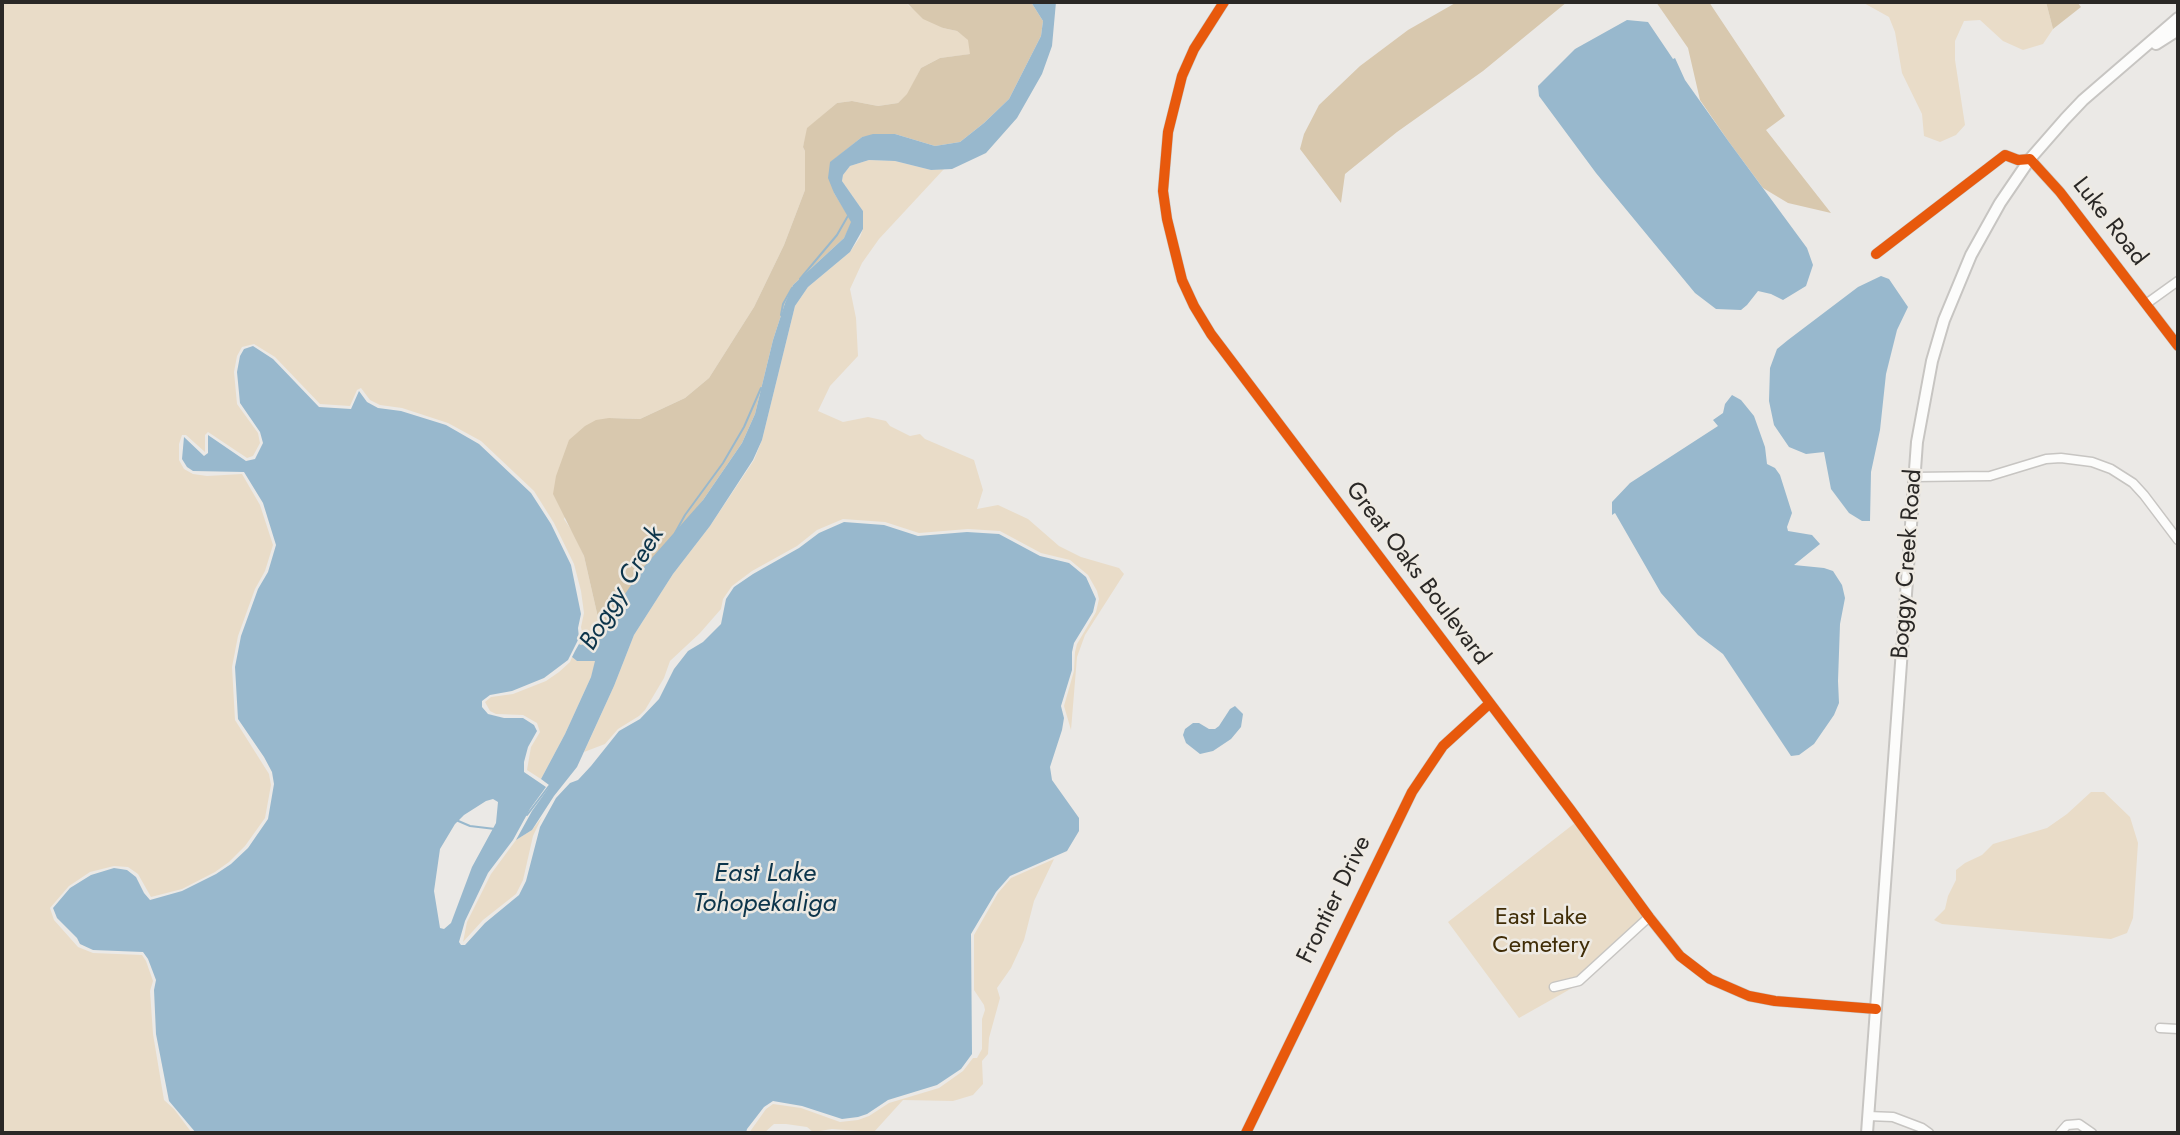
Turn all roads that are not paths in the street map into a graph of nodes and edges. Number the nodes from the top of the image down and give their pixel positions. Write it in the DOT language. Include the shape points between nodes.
graph roads {
  1 [pos="1224,2"];
  2 [pos="2178,18"];
  3 [pos="2178,30"];
  4 [pos="2130,61"];
  5 [pos="2030,159"];
  6 [pos="1875,254"];
  7 [pos="2178,281"];
  8 [pos="2146,304"];
  9 [pos="2178,346"];
  10 [pos="1914,477"];
  11 [pos="2178,540"];
  12 [pos="1489,704"];
  13 [pos="1648,917"];
  14 [pos="1554,987"];
  15 [pos="1876,1009"];
  16 [pos="2160,1027"];
  17 [pos="2178,1029"];
  18 [pos="1868,1116"];
  19 [pos="1246,1133"];
  20 [pos="1867,1133"];
  21 [pos="1929,1133"];
  22 [pos="2060,1133"];
  23 [pos="2092,1133"];
  1 -- 12 [label="street, Great Oaks Boulevard" via="1193,51 1167,132 1163,191 1182,279 1211,334"];
  2 -- 4 [label="main road, Boggy Creek Road"];
  3 -- 4 [label="main road, Boggy Creek Road"];
  4 -- 5 [label="main road, Boggy Creek Road" via="2064,119"];
  5 -- 6 [label="street" via="2005,155"];
  5 -- 8 [label="street, Luke Road"];
  5 -- 10 [label="main road, Boggy Creek Road" via="1971,255 1944,320 1923,404"];
  7 -- 8 [label="street"];
  8 -- 9 [label="street, Luke Road"];
  10 -- 11 [label="street" via="1990,476 2046,459 2092,462 2133,484"];
  10 -- 15 [label="main road, Boggy Creek Road"];
  12 -- 13 [label="street, Great Oaks Boulevard"];
  12 -- 19 [label="street, Frontier Drive" via="1443,746 1412,792"];
  13 -- 14 [label="street" via="1579,981"];
  13 -- 15 [label="street, Great Oaks Boulevard" via="1680,956 1710,979 1749,996"];
  15 -- 18 [label="main road, Boggy Creek Road"];
  16 -- 17 [label="street"];
  18 -- 20 [label="main road, Boggy Creek Road"];
  18 -- 21 [label="street" via="1893,1117"];
  22 -- 23 [label="street" via="2067,1125 2079,1124"];
}
